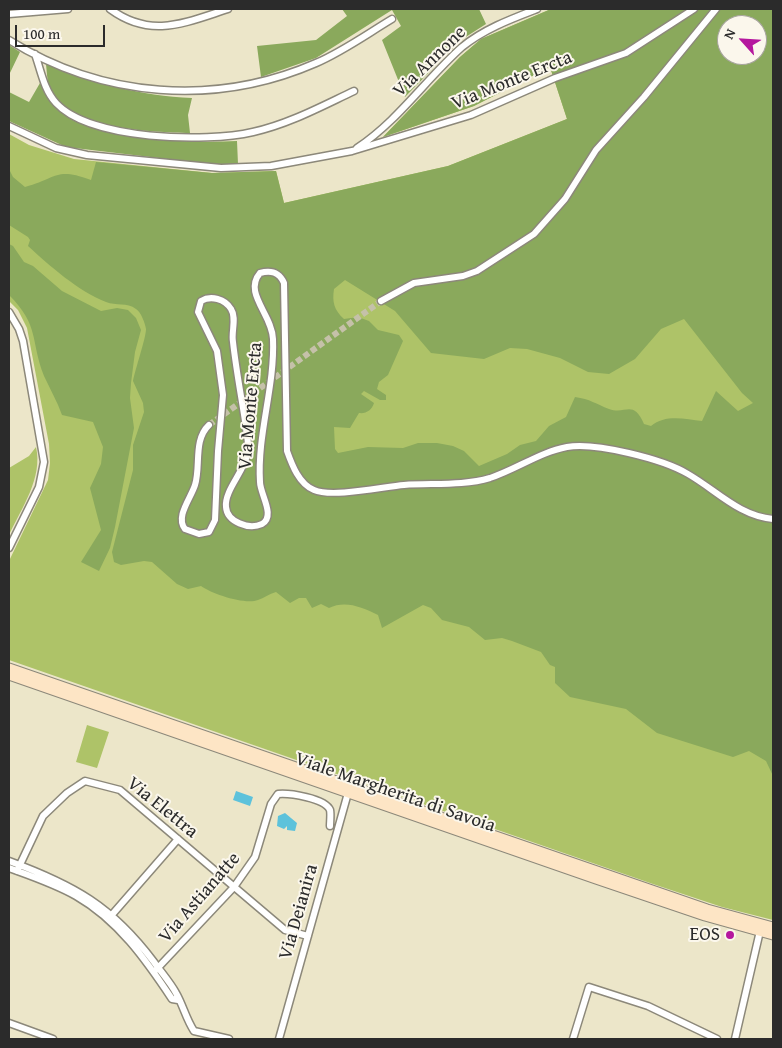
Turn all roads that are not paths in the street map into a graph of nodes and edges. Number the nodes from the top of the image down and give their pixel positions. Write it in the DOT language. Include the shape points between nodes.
graph roads {
  1 [pos="68,9"];
  2 [pos="110,9"];
  3 [pos="228,9"];
  4 [pos="537,9"];
  5 [pos="694,9"];
  6 [pos="716,9"];
  7 [pos="9,14"];
  8 [pos="392,19"];
  9 [pos="9,40"];
  10 [pos="36,54"];
  11 [pos="354,91"];
  12 [pos="9,126"];
  13 [pos="352,151"];
  14 [pos="381,301"];
  15 [pos="9,312"];
  16 [pos="209,425"];
  17 [pos="773,520"];
  18 [pos="9,548"];
  19 [pos="9,668"];
  20 [pos="9,675"];
  21 [pos="348,793"];
  22 [pos="330,826"];
  23 [pos="178,839"];
  24 [pos="9,862"];
  25 [pos="9,868"];
  26 [pos="19,868"];
  27 [pos="234,887"];
  28 [pos="109,917"];
  29 [pos="773,927"];
  30 [pos="760,932"];
  31 [pos="773,934"];
  32 [pos="308,936"];
  33 [pos="156,970"];
  34 [pos="9,1023"];
  35 [pos="53,1039"];
  36 [pos="229,1039"];
  37 [pos="279,1039"];
  38 [pos="573,1039"];
  39 [pos="717,1039"];
  40 [pos="735,1039"];
  1 -- 7 [label="street"];
  2 -- 3 [label="street" via="131,23 152,26 183,23"];
  4 -- 13 [label="street, Via Annone" via="501,23 463,47 383,128"];
  5 -- 13 [label="street, Via Monte Ercta" via="626,53 544,82 471,115"];
  6 -- 14 [label="street" via="596,150 565,199 534,234 477,271 414,283"];
  8 -- 10 [label="street" via="318,63 272,80 226,89 187,92 131,86 70,69"];
  9 -- 10 [label="street"];
  10 -- 11 [label="street" via="48,92 70,114 107,127 155,136 207,138 253,132 297,118"];
  12 -- 13 [label="street, Via Monte Ercta" via="70,152 222,168 271,166"];
  15 -- 18 [label="street" via="22,341 44,462 39,487"];
  16 -- 17 [label="street, Via Monte Ercta" via="200,440 195,486 181,518 185,529 199,534 209,532 215,520 223,395 217,351 198,312 201,301 210,298 229,306 234,316 232,338 248,449 244,468 228,497 226,510 231,518 243,524 262,524 268,515 260,490 260,457 273,356 268,318 253,288 260,273 272,271 284,282 287,451 298,475 313,490 332,492 472,482 492,477 553,450 587,446 670,465 735,506 760,518"];
  19 -- 29 [label="street, Viale Margherita di Savoia" via="689,903"];
  20 -- 21 [label="street, Viale Margherita di Savoia"];
  21 -- 30 [label="street, Viale Margherita di Savoia"];
  21 -- 32 [label="street, Via Deianira"];
  22 -- 27 [label="street, Via Astianatte" via="330,810 324,804 287,793 278,794 271,804 255,857"];
  23 -- 26 [label="street, Via Elettra" via="120,790 85,781 43,816"];
  23 -- 27 [label="street, Via Elettra"];
  23 -- 28 [label="street"];
  24 -- 26 [label="street"];
  25 -- 26 [label="street"];
  26 -- 28 [label="street" via="72,887"];
  27 -- 32 [label="street, Via Elettra" via="285,930"];
  27 -- 33 [label="street, Via Astianatte"];
  28 -- 33 [label="street"];
  30 -- 31 [label="street, Viale Margherita di Savoia"];
  30 -- 40 [label="street"];
  32 -- 37 [label="street, Via Deianira"];
  33 -- 36 [label="street" via="172,999 178,1000 194,1031"];
  34 -- 35 [label="street"];
  38 -- 39 [label="street" via="590,987 648,1006"];
}
